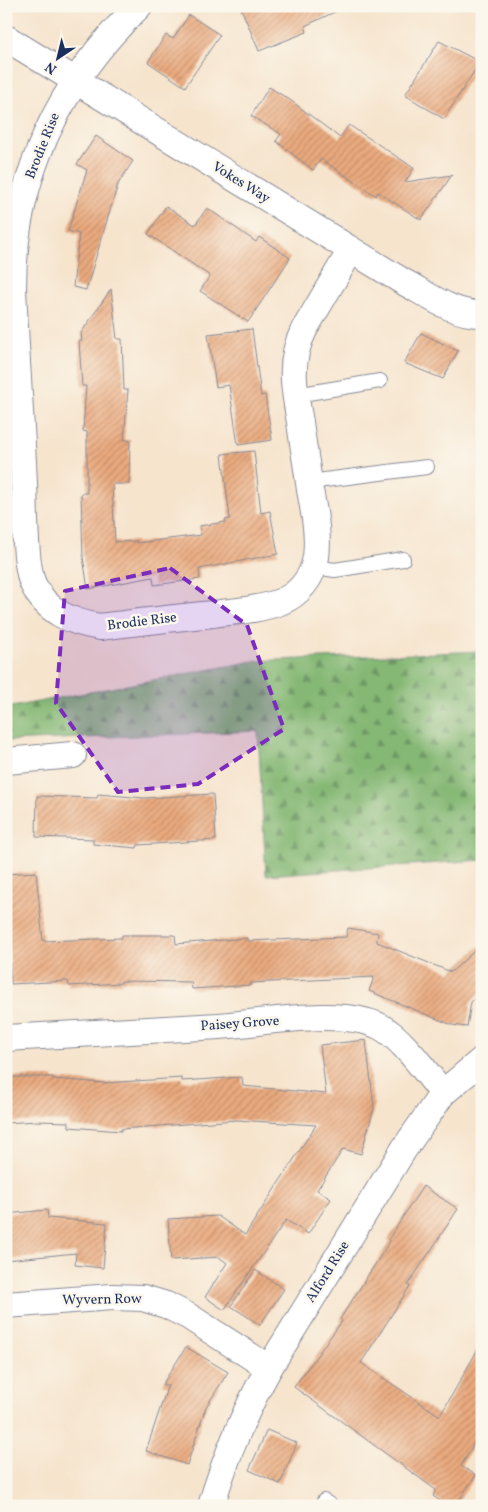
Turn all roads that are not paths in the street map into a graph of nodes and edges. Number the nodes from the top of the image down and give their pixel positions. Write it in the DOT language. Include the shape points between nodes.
graph roads {
  1 [pos="139,6"];
  2 [pos="6,38"];
  3 [pos="76,81"];
  4 [pos="351,250"];
  5 [pos="482,314"];
  6 [pos="380,381"];
  7 [pos="296,395"];
  8 [pos="427,466"];
  9 [pos="309,482"];
  10 [pos="403,559"];
  11 [pos="314,567"];
  12 [pos="73,755"];
  13 [pos="6,761"];
  14 [pos="6,1038"];
  15 [pos="482,1060"];
  16 [pos="443,1093"];
  17 [pos="6,1305"];
  18 [pos="269,1368"];
  19 [pos="210,1506"];
  1 -- 3 [label="street, Brodie Rise" via="119,25"];
  2 -- 3 [label="street, Vokes Way"];
  3 -- 4 [label="street, Vokes Way"];
  3 -- 11 [label="street, Brodie Rise" via="57,111 38,155 18,218 15,243 13,289 32,582 40,597 65,618 100,627 251,609 280,602 303,586"];
  4 -- 5 [label="street, Vokes Way" via="443,304"];
  4 -- 7 [label="street, Brodie Rise" via="297,343 293,369"];
  6 -- 7 [label="lane"];
  7 -- 9 [label="street, Brodie Rise"];
  8 -- 9 [label="lane"];
  9 -- 11 [label="street, Brodie Rise" via="317,543"];
  10 -- 11 [label="lane" via="335,570"];
  12 -- 13 [label="street"];
  14 -- 16 [label="street, Paisey Grove" via="352,1018 383,1028 398,1040"];
  15 -- 16 [label="street, Alford Rise"];
  16 -- 18 [label="street, Alford Rise" via="404,1149"];
  17 -- 18 [label="street, Wyvern Row" via="112,1297 143,1298 188,1316"];
  18 -- 19 [label="street, Alford Rise" via="235,1434"];
}
